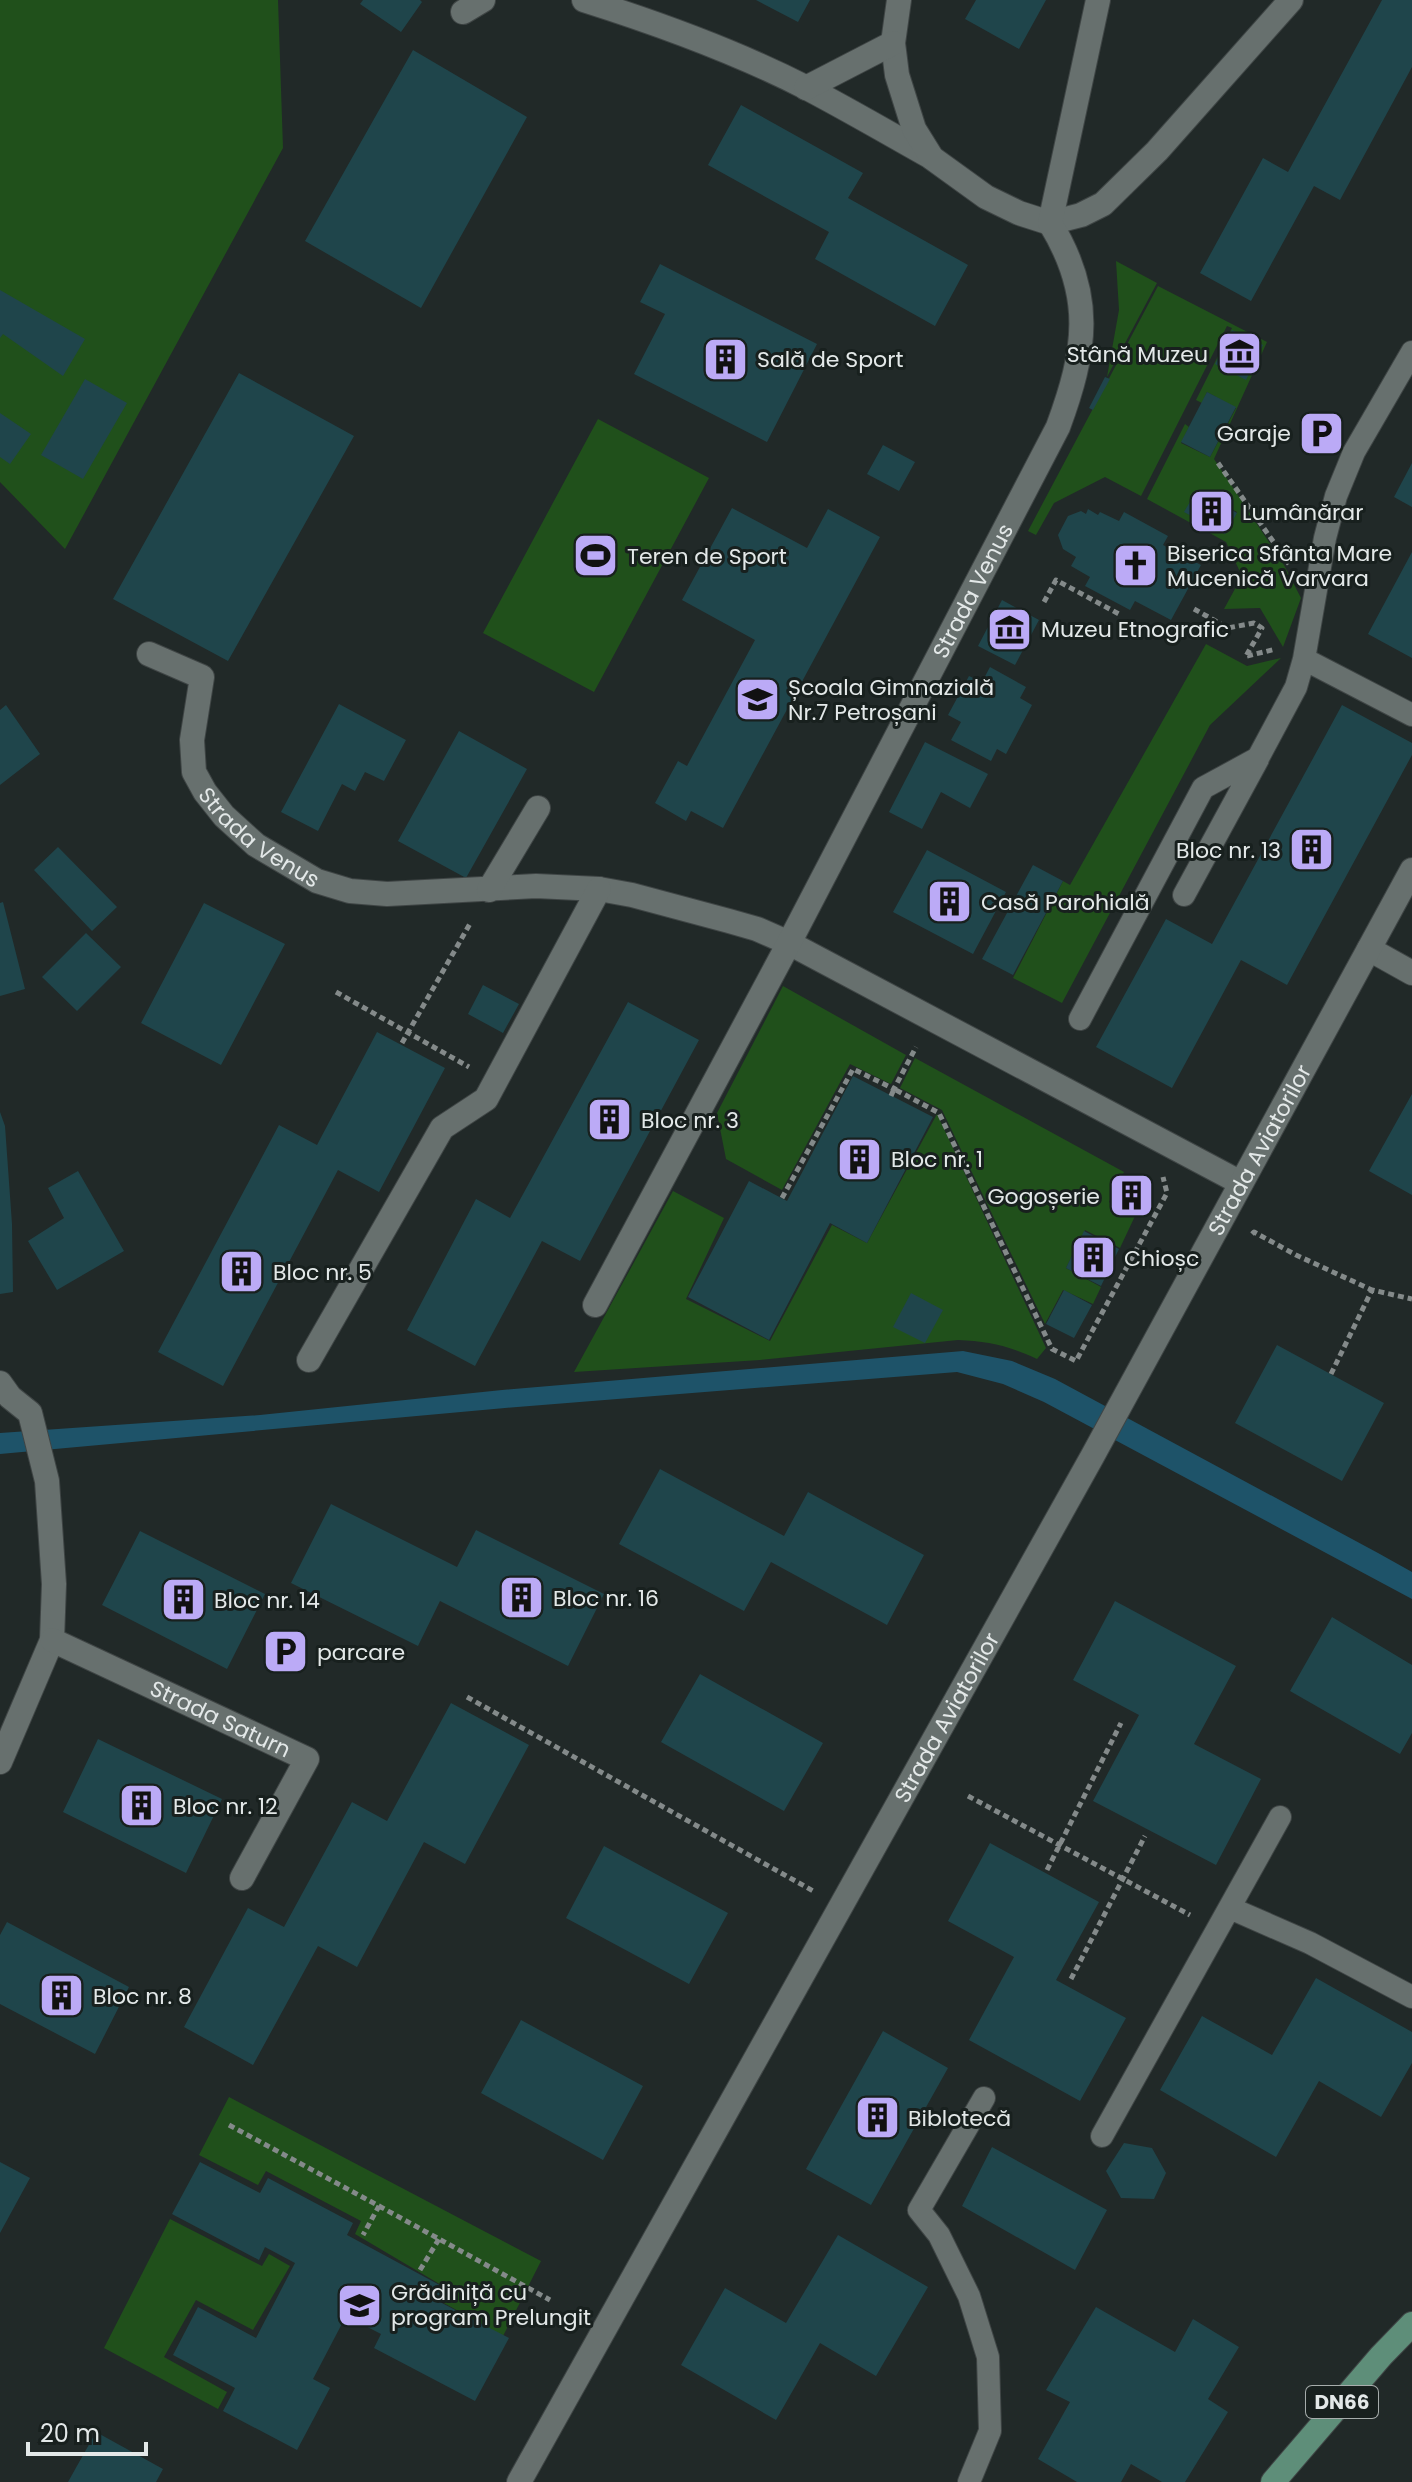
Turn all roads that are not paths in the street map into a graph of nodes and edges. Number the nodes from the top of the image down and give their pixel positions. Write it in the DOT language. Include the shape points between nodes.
graph roads {
  1 [pos="584,0"];
  2 [pos="899,0"];
  3 [pos="1098,0"];
  4 [pos="1291,0"];
  5 [pos="893,43"];
  6 [pos="806,88"];
  7 [pos="932,158"];
  8 [pos="1050,223"];
  9 [pos="1412,352"];
  10 [pos="149,654"];
  11 [pos="1304,659"];
  12 [pos="1412,715"];
  13 [pos="1258,758"];
  14 [pos="538,808"];
  15 [pos="1412,870"];
  16 [pos="599,889"];
  17 [pos="489,890"];
  18 [pos="1184,895"];
  19 [pos="789,943"];
  20 [pos="1369,949"];
  21 [pos="1412,973"];
  22 [pos="1080,1019"];
  23 [pos="1241,1183"];
  24 [pos="595,1305"];
  25 [pos="309,1360"];
  26 [pos="0,1383"];
  27 [pos="52,1640"];
  28 [pos="3,1748"];
  29 [pos="1280,1817"];
  30 [pos="242,1878"];
  31 [pos="1230,1908"];
  32 [pos="1412,1997"];
  33 [pos="984,2098"];
  34 [pos="1102,2136"];
  35 [pos="1412,2324"];
  36 [pos="519,2482"];
  37 [pos="969,2482"];
  38 [pos="1273,2482"];
  1 -- 6 [label="street" via="687,36"];
  2 -- 5 [label="street"];
  3 -- 8 [label="street"];
  4 -- 8 [label="street" via="1103,204"];
  5 -- 6 [label="street"];
  5 -- 7 [label="street" via="905,103"];
  6 -- 7 [label="street"];
  7 -- 8 [label="street" via="986,197"];
  8 -- 19 [label="street, Strada Venus" via="1077,283 1082,318 1074,383 1035,474"];
  9 -- 11 [label="lane" via="1354,452 1336,496"];
  10 -- 17 [label="street, Strada Venus" via="202,677 192,740 194,772 224,816 256,845 317,881 350,891"];
  11 -- 12 [label="lane"];
  11 -- 13 [label="lane" via="1296,687"];
  13 -- 18 [label="lane"];
  13 -- 22 [label="lane" via="1203,788"];
  14 -- 17 [label="street"];
  15 -- 20 [label="street, Strada Aviatorilor"];
  16 -- 17 [label="street, Strada Venus"];
  16 -- 19 [label="street, Strada Venus" via="729,921"];
  16 -- 25 [label="street" via="486,1099 442,1128"];
  19 -- 23 [label="street, Strada Venus"];
  19 -- 24 [label="street, Strada Venus"];
  20 -- 21 [label="street"];
  20 -- 23 [label="street, Strada Aviatorilor"];
  23 -- 36 [label="street, Strada Aviatorilor"];
  26 -- 27 [label="street" via="30,1413 47,1481"];
  27 -- 28 [label="street"];
  27 -- 30 [label="street, Strada Saturn" via="307,1759"];
  29 -- 31 [label="lane"];
  31 -- 32 [label="lane"];
  31 -- 34 [label="lane"];
  33 -- 37 [label="lane" via="919,2210 939,2235 969,2296 988,2357 990,2431"];
  35 -- 38 [label="main road, DN66"];
}
